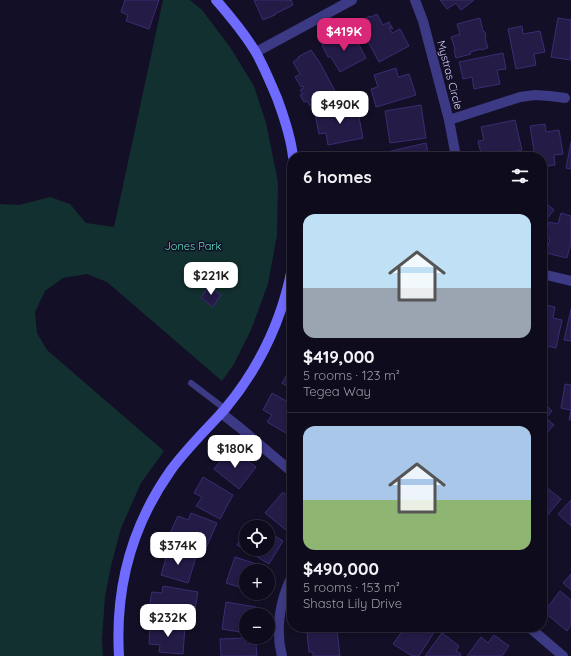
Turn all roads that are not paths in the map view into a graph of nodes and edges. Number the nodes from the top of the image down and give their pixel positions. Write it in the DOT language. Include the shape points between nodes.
graph roads {
  1 [pos="216,0"];
  2 [pos="352,0"];
  3 [pos="415,0"];
  4 [pos="256,52"];
  5 [pos="565,98"];
  6 [pos="449,120"];
  7 [pos="292,152"];
  8 [pos="455,152"];
  9 [pos="547,275"];
  10 [pos="571,282"];
  11 [pos="287,291"];
  12 [pos="191,383"];
  13 [pos="223,411"];
  14 [pos="287,468"];
  15 [pos="287,588"];
  16 [pos="535,632"];
  17 [pos="119,656"];
  18 [pos="282,656"];
  19 [pos="563,656"];
  1 -- 4 [label="street"];
  2 -- 4 [label="street"];
  3 -- 6 [label="street, Mystras Circle"];
  4 -- 7 [label="street" via="281,109"];
  5 -- 6 [label="street" via="535,95 520,97"];
  6 -- 8 [label="street, Mystras Circle"];
  9 -- 10 [label="street"];
  11 -- 13 [label="street" via="267,345 252,374"];
  12 -- 13 [label="lane"];
  13 -- 14 [label="street"];
  13 -- 17 [label="street" via="171,470 142,522 121,593"];
  15 -- 18 [label="street" via="279,622"];
  16 -- 19 [label="street"];
}
